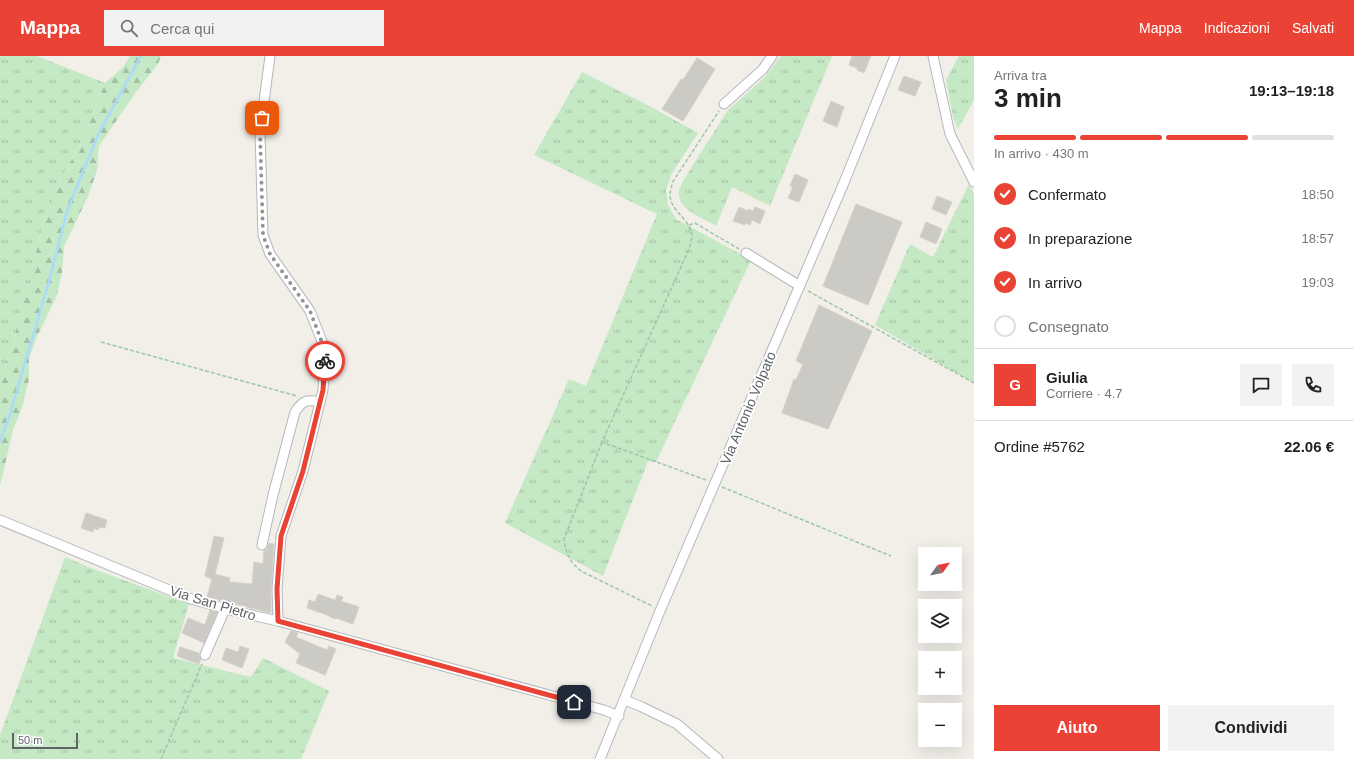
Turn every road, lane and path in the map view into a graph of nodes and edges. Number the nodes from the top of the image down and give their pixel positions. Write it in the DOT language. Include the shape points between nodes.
graph roads {
  1 [pos="270,56"];
  2 [pos="772,56"];
  3 [pos="895,56"];
  4 [pos="934,56"];
  5 [pos="724,104"];
  6 [pos="974,182"];
  7 [pos="689,226"];
  8 [pos="746,253"];
  9 [pos="800,286"];
  10 [pos="100,342"];
  11 [pos="974,382"];
  12 [pos="310,400"];
  13 [pos="320,402"];
  14 [pos="602,442"];
  15 [pos="716,484"];
  16 [pos="0,520"];
  17 [pos="262,545"];
  18 [pos="892,556"];
  19 [pos="225,609"];
  20 [pos="660,611"];
  21 [pos="278,621"];
  22 [pos="206,652"];
  23 [pos="625,700"];
  24 [pos="619,716"];
  25 [pos="161,759"];
  26 [pos="600,759"];
  27 [pos="718,759"];
  1 -- 13 [label="street" via="260,132 263,235 270,254 310,311 323,342 325,363"];
  2 -- 5 [label="street" via="764,68"];
  3 -- 9 [label="street, Via Antonio Volpato"];
  4 -- 6 [label="street" via="950,134"];
  5 -- 7 [label="path" via="672,183 672,205"];
  7 -- 8 [label="path" via="695,223"];
  7 -- 14 [label="path" via="692,237 689,249"];
  8 -- 9 [label="street"];
  9 -- 11 [label="path"];
  9 -- 15 [label="street, Via Antonio Volpato"];
  10 -- 12 [label="path"];
  12 -- 13 [label="street"];
  12 -- 17 [label="street" via="303,402 295,412"];
  13 -- 21 [label="street" via="303,471 281,536 277,589"];
  14 -- 15 [label="path"];
  14 -- 20 [label="path" via="564,539 566,551 571,563 581,571"];
  15 -- 18 [label="path"];
  15 -- 20 [label="street, Via Antonio Volpato"];
  16 -- 19 [label="street, Via San Pietro" via="191,599"];
  19 -- 21 [label="street, Via San Pietro"];
  19 -- 22 [label="street"];
  20 -- 23 [label="street, Via Antonio Volpato"];
  21 -- 24 [label="street, Via San Pietro"];
  22 -- 25 [label="path"];
  23 -- 24 [label="street, Via Antonio Volpato"];
  23 -- 27 [label="street" via="677,724"];
  24 -- 26 [label="street, Via Antonio Volpato"];
}
